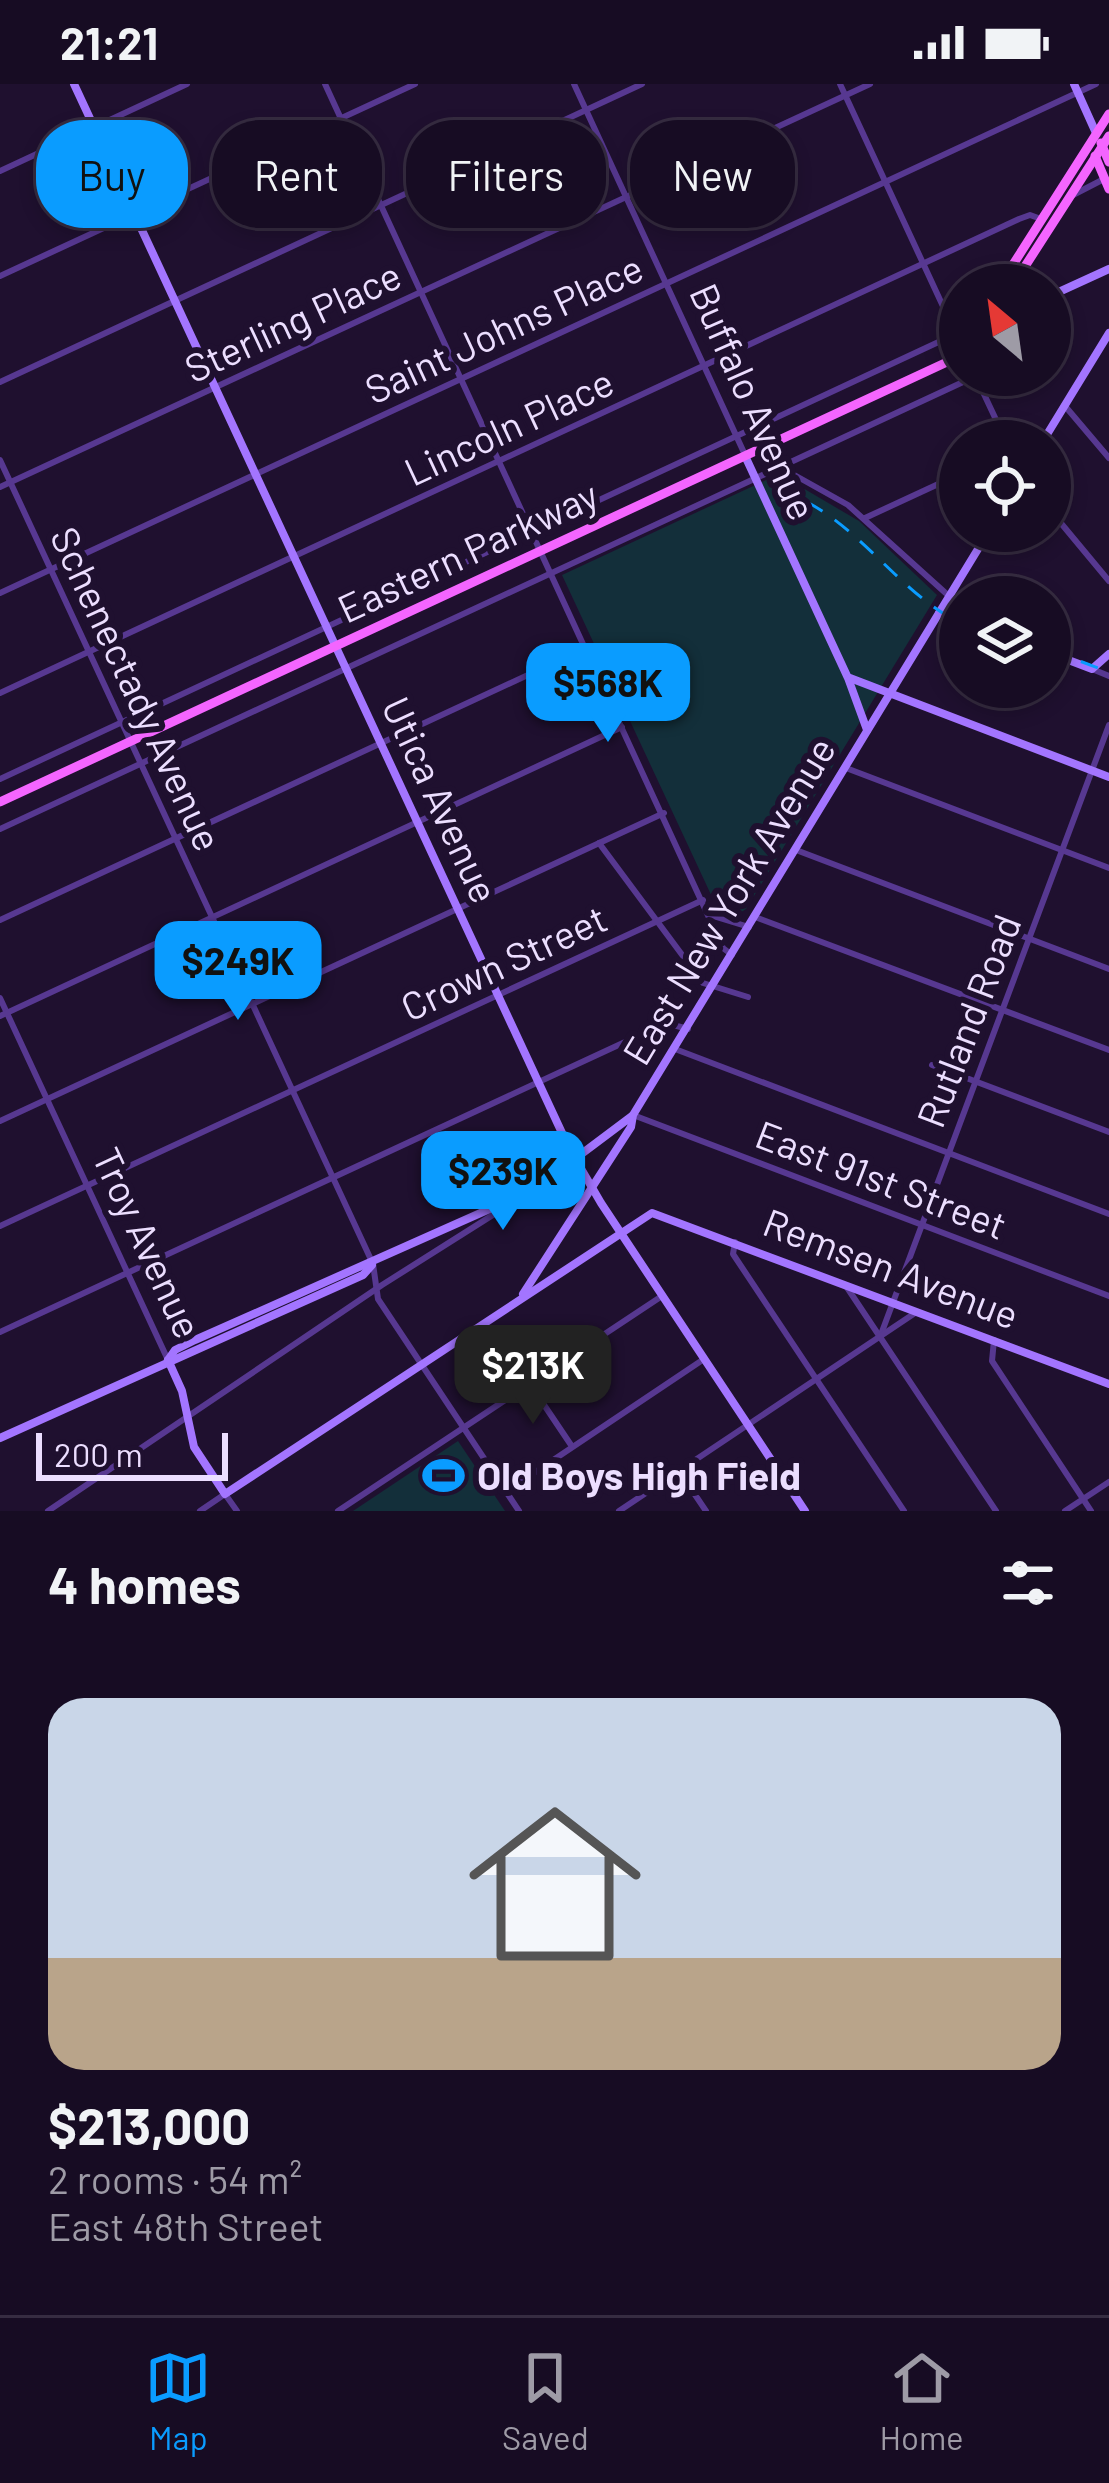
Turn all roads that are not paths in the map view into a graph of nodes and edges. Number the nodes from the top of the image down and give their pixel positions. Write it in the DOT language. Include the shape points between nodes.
graph roads {
  1 [pos="74,84"];
  2 [pos="188,84"];
  3 [pos="325,84"];
  4 [pos="415,84"];
  5 [pos="574,84"];
  6 [pos="642,84"];
  7 [pos="840,84"];
  8 [pos="870,84"];
  9 [pos="1096,84"];
  10 [pos="1076,88"];
  11 [pos="845,95"];
  12 [pos="586,110"];
  13 [pos="1109,114"];
  14 [pos="341,118"];
  15 [pos="92,120"];
  16 [pos="110,120"];
  17 [pos="1096,133"];
  18 [pos="1109,136"];
  19 [pos="1102,146"];
  20 [pos="36,154"];
  21 [pos="1094,158"];
  22 [pos="1109,162"];
  23 [pos="0,171"];
  24 [pos="885,182"];
  25 [pos="1107,184"];
  26 [pos="188,189"];
  27 [pos="1070,196"];
  28 [pos="627,197"];
  29 [pos="382,206"];
  30 [pos="382,208"];
  31 [pos="1041,219"];
  32 [pos="105,228"];
  33 [pos="142,228"];
  34 [pos="334,228"];
  35 [pos="924,264"];
  36 [pos="1013,264"];
  37 [pos="1026,264"];
  38 [pos="1109,269"];
  39 [pos="0,276"];
  40 [pos="667,284"];
  41 [pos="1071,286"];
  42 [pos="422,292"];
  43 [pos="939,295"];
  44 [pos="176,301"];
  45 [pos="1108,337"];
  46 [pos="939,345"];
  47 [pos="705,366"];
  48 [pos="939,366"];
  49 [pos="462,379"];
  50 [pos="0,382"];
  51 [pos="216,387"];
  52 [pos="939,393"];
  53 [pos="1065,406"];
  54 [pos="1056,420"];
  55 [pos="737,436"];
  56 [pos="746,458"];
  57 [pos="1109,458"];
  58 [pos="0,460"];
  59 [pos="500,461"];
  60 [pos="780,467"];
  61 [pos="256,474"];
  62 [pos="755,478"];
  63 [pos="10,483"];
  64 [pos="939,484"];
  65 [pos="0,488"];
  66 [pos="865,518"];
  67 [pos="532,531"];
  68 [pos="1071,535"];
  69 [pos="542,551"];
  70 [pos="294,556"];
  71 [pos="51,570"];
  72 [pos="552,573"];
  73 [pos="1109,581"];
  74 [pos="939,587"];
  75 [pos="0,593"];
  76 [pos="939,613"];
  77 [pos="327,628"];
  78 [pos="335,647"];
  79 [pos="586,648"];
  80 [pos="89,652"];
  81 [pos="1109,654"];
  82 [pos="1071,661"];
  83 [pos="346,668"];
  84 [pos="1092,669"];
  85 [pos="1109,676"];
  86 [pos="848,678"];
  87 [pos="0,693"];
  88 [pos="890,694"];
  89 [pos="122,722"];
  90 [pos="1109,725"];
  91 [pos="622,727"];
  92 [pos="868,731"];
  93 [pos="131,742"];
  94 [pos="381,743"];
  95 [pos="141,764"];
  96 [pos="845,768"];
  97 [pos="1092,771"];
  98 [pos="1109,777"];
  99 [pos="0,779"];
  100 [pos="0,802"];
  101 [pos="664,813"];
  102 [pos="417,822"];
  103 [pos="0,829"];
  104 [pos="175,838"];
  105 [pos="599,843"];
  106 [pos="796,850"];
  107 [pos="1062,851"];
  108 [pos="1109,868"];
  109 [pos="704,900"];
  110 [pos="457,909"];
  111 [pos="710,914"];
  112 [pos="212,917"];
  113 [pos="755,917"];
  114 [pos="0,920"];
  115 [pos="657,921"];
  116 [pos="749,927"];
  117 [pos="1029,939"];
  118 [pos="732,955"];
  119 [pos="1109,969"];
  120 [pos="714,985"];
  121 [pos="497,996"];
  122 [pos="748,997"];
  123 [pos="0,998"];
  124 [pos="252,1004"];
  125 [pos="1002,1010"];
  126 [pos="3,1014"];
  127 [pos="688,1028"];
  128 [pos="675,1049"];
  129 [pos="1109,1050"];
  130 [pos="932,1065"];
  131 [pos="538,1082"];
  132 [pos="975,1082"];
  133 [pos="293,1091"];
  134 [pos="47,1099"];
  135 [pos="633,1115"];
  136 [pos="0,1121"];
  137 [pos="1109,1132"];
  138 [pos="948,1153"];
  139 [pos="574,1158"];
  140 [pos="333,1178"];
  141 [pos="88,1186"];
  142 [pos="532,1186"];
  143 [pos="591,1187"];
  144 [pos="652,1213"];
  145 [pos="1109,1214"];
  146 [pos="921,1225"];
  147 [pos="0,1226"];
  148 [pos="620,1232"];
  149 [pos="735,1242"];
  150 [pos="373,1264"];
  151 [pos="128,1273"];
  152 [pos="844,1283"];
  153 [pos="374,1292"];
  154 [pos="662,1296"];
  155 [pos="1109,1296"];
  156 [pos="519,1300"];
  157 [pos="892,1301"];
  158 [pos="918,1311"];
  159 [pos="0,1332"];
  160 [pos="880,1336"];
  161 [pos="994,1340"];
  162 [pos="168,1360"];
  163 [pos="704,1360"];
  164 [pos="421,1364"];
  165 [pos="816,1379"];
  166 [pos="1109,1383"];
  167 [pos="530,1384"];
  168 [pos="186,1420"];
  169 [pos="747,1426"];
  170 [pos="464,1427"];
  171 [pos="0,1438"];
  172 [pos="572,1447"];
  173 [pos="680,1471"];
  174 [pos="1109,1482"];
  175 [pos="506,1492"];
  176 [pos="225,1494"];
  177 [pos="1084,1498"];
  178 [pos="48,1511"];
  179 [pos="200,1511"];
  180 [pos="237,1511"];
  181 [pos="338,1511"];
  182 [pos="519,1511"];
  183 [pos="619,1511"];
  184 [pos="706,1511"];
  185 [pos="805,1511"];
  186 [pos="904,1511"];
  187 [pos="996,1511"];
  188 [pos="1065,1511"];
  189 [pos="1091,1511"];
  1 -- 15 [label="main road, Utica Avenue"];
  2 -- 16 [label="street"];
  3 -- 14 [label="street"];
  4 -- 14 [label="street"];
  5 -- 12 [label="street, Buffalo Avenue"];
  6 -- 12 [label="street"];
  7 -- 11 [label="street"];
  8 -- 11 [label="street, Sterling Place"];
  9 -- 10 [label="street, Saint Johns Place"];
  10 -- 17 [label="main road"];
  10 -- 24 [label="street, Saint Johns Place"];
  11 -- 24 [label="street"];
  11 -- 28 [label="street, Sterling Place"];
  12 -- 28 [label="street, Buffalo Avenue"];
  12 -- 29 [label="street"];
  13 -- 17 [label="main road"];
  14 -- 26 [label="street"];
  17 -- 19 [label="main road"];
  17 -- 21 [label="main road"];
  17 -- 31 [label="main road"];
  18 -- 19 [label="main road"];
  19 -- 21 [label="main road"];
  19 -- 22 [label="main road"];
  20 -- 23 [label="street"];
  21 -- 25 [label="main road"];
  21 -- 27 [label="main road"];
  24 -- 35 [label="street"];
  24 -- 40 [label="street, Saint Johns Place"];
  25 -- 27 [label="street"];
  27 -- 37 [label="main road"];
  28 -- 40 [label="street, Buffalo Avenue"];
  28 -- 42 [label="street, Sterling Place"];
  30 -- 42 [label="street"];
  31 -- 35 [label="street, Lincoln Place" via="1025,216"];
  31 -- 36 [label="main road"];
  32 -- 39 [label="street"];
  33 -- 44 [label="main road, Utica Avenue"];
  34 -- 44 [label="street"];
  35 -- 43 [label="street"];
  35 -- 47 [label="street, Lincoln Place"];
  38 -- 41 [label="main road"];
  40 -- 47 [label="street, Buffalo Avenue"];
  40 -- 49 [label="street, Saint Johns Place"];
  42 -- 49 [label="street"];
  42 -- 51 [label="street, Sterling Place"];
  44 -- 50 [label="street"];
  44 -- 51 [label="main road, Utica Avenue"];
  45 -- 53 [label="main road"];
  46 -- 55 [label="street"];
  47 -- 55 [label="street, Buffalo Avenue"];
  47 -- 59 [label="street, Lincoln Place"];
  48 -- 56 [label="main road, Eastern Parkway"];
  49 -- 59 [label="street"];
  49 -- 61 [label="street, Saint Johns Place"];
  51 -- 61 [label="main road, Utica Avenue"];
  51 -- 63 [label="street, Sterling Place"];
  52 -- 60 [label="street"];
  53 -- 54 [label="main road"];
  53 -- 57 [label="street"];
  55 -- 56 [label="street, Buffalo Avenue"];
  55 -- 67 [label="street"];
  56 -- 62 [label="main road, Buffalo Avenue"];
  56 -- 69 [label="main road, Eastern Parkway"];
  58 -- 63 [label="street, Schenectady Avenue"];
  59 -- 67 [label="street"];
  59 -- 70 [label="street, Lincoln Place"];
  60 -- 62 [label="street"];
  60 -- 66 [label="street"];
  61 -- 70 [label="main road, Utica Avenue"];
  61 -- 71 [label="street, Saint Johns Place"];
  62 -- 72 [label="street"];
  62 -- 86 [label="main road, Buffalo Avenue"];
  63 -- 65 [label="street, Sterling Place"];
  63 -- 71 [label="street, Schenectady Avenue"];
  64 -- 66 [label="street"];
  66 -- 74 [label="street"];
  67 -- 69 [label="street"];
  67 -- 77 [label="street"];
  68 -- 73 [label="street"];
  69 -- 72 [label="street"];
  69 -- 78 [label="main road, Eastern Parkway"];
  70 -- 77 [label="main road, Utica Avenue"];
  70 -- 80 [label="street, Lincoln Place"];
  71 -- 75 [label="street, Saint Johns Place"];
  71 -- 80 [label="street, Schenectady Avenue"];
  72 -- 79 [label="street"];
  72 -- 83 [label="street"];
  76 -- 88 [label="main road, East New York Avenue"];
  77 -- 78 [label="main road, Utica Avenue"];
  77 -- 89 [label="street"];
  78 -- 83 [label="main road, Utica Avenue"];
  78 -- 93 [label="main road, Eastern Parkway"];
  79 -- 91 [label="street"];
  79 -- 94 [label="street"];
  80 -- 87 [label="street, Lincoln Place"];
  80 -- 89 [label="street, Schenectady Avenue"];
  81 -- 84 [label="main road"];
  82 -- 84 [label="main road"];
  83 -- 94 [label="main road, Utica Avenue"];
  83 -- 95 [label="street"];
  84 -- 85 [label="street"];
  86 -- 88 [label="main road"];
  86 -- 92 [label="main road, Buffalo Avenue"];
  88 -- 92 [label="main road, East New York Avenue"];
  88 -- 97 [label="main road"];
  89 -- 93 [label="street, Schenectady Avenue"];
  89 -- 99 [label="street"];
  90 -- 97 [label="street, Rutland Road"];
  91 -- 101 [label="street"];
  91 -- 102 [label="street"];
  92 -- 96 [label="main road, East New York Avenue"];
  93 -- 95 [label="street, Schenectady Avenue"];
  93 -- 100 [label="main road, Eastern Parkway"];
  94 -- 102 [label="main road, Utica Avenue"];
  94 -- 104 [label="street"];
  95 -- 103 [label="street"];
  95 -- 104 [label="street, Schenectady Avenue"];
  96 -- 106 [label="main road, East New York Avenue"];
  96 -- 107 [label="street"];
  97 -- 98 [label="main road"];
  97 -- 107 [label="street, Rutland Road"];
  101 -- 105 [label="street"];
  101 -- 109 [label="street"];
  102 -- 110 [label="main road, Utica Avenue"];
  102 -- 112 [label="street"];
  104 -- 112 [label="street, Schenectady Avenue"];
  104 -- 114 [label="street"];
  105 -- 110 [label="street"];
  105 -- 115 [label="street"];
  106 -- 113 [label="main road, East New York Avenue"];
  106 -- 117 [label="street"];
  107 -- 108 [label="street"];
  107 -- 117 [label="street, Rutland Road"];
  109 -- 111 [label="street"];
  109 -- 115 [label="street, Crown Street"];
  110 -- 121 [label="main road, Utica Avenue"];
  110 -- 124 [label="street"];
  111 -- 116 [label="street"];
  111 -- 118 [label="street"];
  112 -- 124 [label="street, Schenectady Avenue"];
  112 -- 126 [label="street"];
  113 -- 116 [label="main road, East New York Avenue"];
  113 -- 125 [label="street"];
  115 -- 120 [label="street" via="703,983"];
  115 -- 121 [label="street, Crown Street"];
  116 -- 118 [label="main road, East New York Avenue"];
  117 -- 119 [label="street"];
  117 -- 125 [label="street, Rutland Road"];
  118 -- 120 [label="main road, East New York Avenue"];
  120 -- 122 [label="street"];
  120 -- 127 [label="main road, East New York Avenue"];
  121 -- 131 [label="main road, Utica Avenue"];
  121 -- 133 [label="street, Crown Street"];
  123 -- 126 [label="street, Troy Avenue"];
  124 -- 133 [label="street, Schenectady Avenue"];
  124 -- 134 [label="street"];
  125 -- 129 [label="street"];
  125 -- 132 [label="street, Rutland Road"];
  126 -- 134 [label="street, Troy Avenue"];
  127 -- 128 [label="main road, East New York Avenue"];
  127 -- 131 [label="street" via="666,1023"];
  128 -- 135 [label="main road, East New York Avenue"];
  128 -- 138 [label="street"];
  130 -- 132 [label="street"];
  131 -- 139 [label="main road, Utica Avenue"];
  131 -- 140 [label="street"];
  132 -- 137 [label="street"];
  132 -- 138 [label="street, Rutland Road"];
  133 -- 140 [label="street, Schenectady Avenue"];
  133 -- 141 [label="street, Crown Street"];
  134 -- 136 [label="street"];
  134 -- 141 [label="street, Troy Avenue"];
  135 -- 139 [label="main road"];
  135 -- 143 [label="main road, East New York Avenue"];
  135 -- 146 [label="street, East 91st Street"];
  138 -- 145 [label="street"];
  138 -- 146 [label="street, Rutland Road"];
  139 -- 142 [label="main road"];
  139 -- 143 [label="main road, Utica Avenue"];
  140 -- 150 [label="street, Schenectady Avenue"];
  140 -- 151 [label="street"];
  141 -- 147 [label="street, Crown Street"];
  141 -- 151 [label="street, Troy Avenue"];
  142 -- 150 [label="main road"];
  142 -- 153 [label="street"];
  143 -- 148 [label="main road, Utica Avenue"];
  143 -- 156 [label="main road, East New York Avenue"];
  144 -- 148 [label="main road, East New York Avenue"];
  144 -- 149 [label="main road, Remsen Avenue"];
  146 -- 155 [label="street, East 91st Street"];
  146 -- 157 [label="street, Rutland Road"];
  148 -- 154 [label="main road, Utica Avenue"];
  148 -- 156 [label="main road, East New York Avenue"];
  149 -- 152 [label="main road, Remsen Avenue"];
  149 -- 165 [label="street" via="734,1254"];
  150 -- 153 [label="street, Schenectady Avenue"];
  150 -- 162 [label="main road" via="366,1274"];
  151 -- 159 [label="street"];
  151 -- 162 [label="street, Troy Avenue"];
  152 -- 157 [label="main road, Remsen Avenue"];
  152 -- 160 [label="street"];
  153 -- 164 [label="street"];
  153 -- 168 [label="street"];
  154 -- 163 [label="main road, Utica Avenue"];
  154 -- 167 [label="street"];
  156 -- 164 [label="main road, East New York Avenue"];
  157 -- 158 [label="main road, Remsen Avenue"];
  157 -- 160 [label="street, Rutland Road"];
  158 -- 160 [label="street"];
  158 -- 161 [label="main road, Remsen Avenue"];
  160 -- 165 [label="street"];
  160 -- 187 [label="street"];
  161 -- 166 [label="main road, Remsen Avenue"];
  161 -- 177 [label="street" via="992,1361"];
  162 -- 168 [label="main road, Troy Avenue"];
  162 -- 171 [label="main road"];
  163 -- 169 [label="main road, Utica Avenue"];
  163 -- 172 [label="street"];
  164 -- 170 [label="street"];
  164 -- 176 [label="main road, East New York Avenue"];
  165 -- 169 [label="street"];
  165 -- 186 [label="street"];
  167 -- 170 [label="street"];
  167 -- 172 [label="street"];
  168 -- 176 [label="main road, Troy Avenue"];
  168 -- 178 [label="street"];
  169 -- 173 [label="street"];
  169 -- 185 [label="main road, Utica Avenue"];
  170 -- 175 [label="street"];
  170 -- 181 [label="street"];
  172 -- 175 [label="street"];
  173 -- 183 [label="street"];
  173 -- 184 [label="street"];
  174 -- 177 [label="street"];
  175 -- 182 [label="street"];
  176 -- 179 [label="street, East New York Avenue"];
  176 -- 180 [label="street, Troy Avenue"];
  177 -- 188 [label="street"];
  177 -- 189 [label="street"];
}
